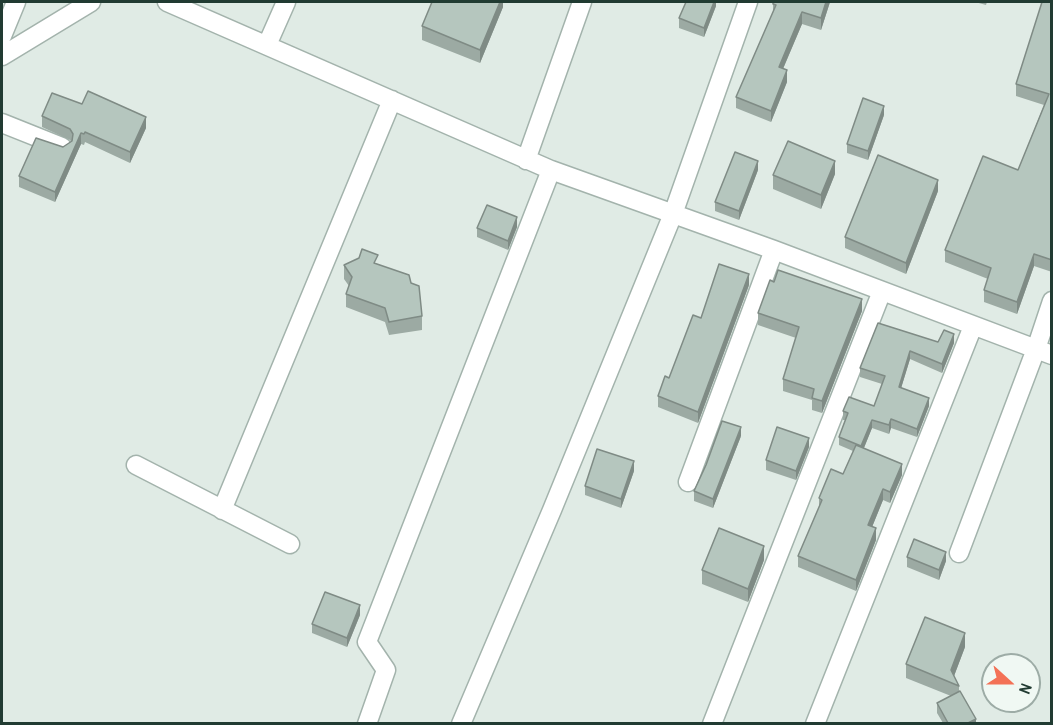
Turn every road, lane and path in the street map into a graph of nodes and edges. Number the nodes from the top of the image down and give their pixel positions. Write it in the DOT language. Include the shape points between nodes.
graph roads {
  1 [pos="16,2"];
  2 [pos="92,2"];
  3 [pos="167,2"];
  4 [pos="286,2"];
  5 [pos="582,2"];
  6 [pos="748,2"];
  7 [pos="2,36"];
  8 [pos="267,45"];
  9 [pos="2,56"];
  10 [pos="392,100"];
  11 [pos="2,123"];
  12 [pos="62,147"];
  13 [pos="526,160"];
  14 [pos="551,170"];
  15 [pos="673,214"];
  16 [pos="774,250"];
  17 [pos="882,291"];
  18 [pos="1052,301"];
  19 [pos="973,326"];
  20 [pos="1044,352"];
  21 [pos="136,465"];
  22 [pos="688,482"];
  23 [pos="222,510"];
  24 [pos="290,544"];
  25 [pos="959,553"];
  26 [pos="367,723"];
  27 [pos="460,723"];
  28 [pos="712,723"];
  29 [pos="815,723"];
  1 -- 7 [label="street"];
  2 -- 9 [label="street"];
  3 -- 8 [label="street"];
  4 -- 8 [label="street"];
  5 -- 13 [label="street"];
  6 -- 15 [label="street"];
  8 -- 10 [label="street"];
  10 -- 13 [label="street"];
  10 -- 23 [label="street"];
  11 -- 12 [label="street"];
  13 -- 14 [label="street"];
  14 -- 15 [label="street"];
  14 -- 26 [label="street" via="367,642 386,670"];
  15 -- 16 [label="street"];
  15 -- 27 [label="street"];
  16 -- 17 [label="street"];
  16 -- 22 [label="street"];
  17 -- 19 [label="street"];
  17 -- 28 [label="street"];
  18 -- 20 [label="street"];
  19 -- 20 [label="street"];
  19 -- 29 [label="street"];
  20 -- 25 [label="street"];
  21 -- 23 [label="street"];
  23 -- 24 [label="street"];
}
